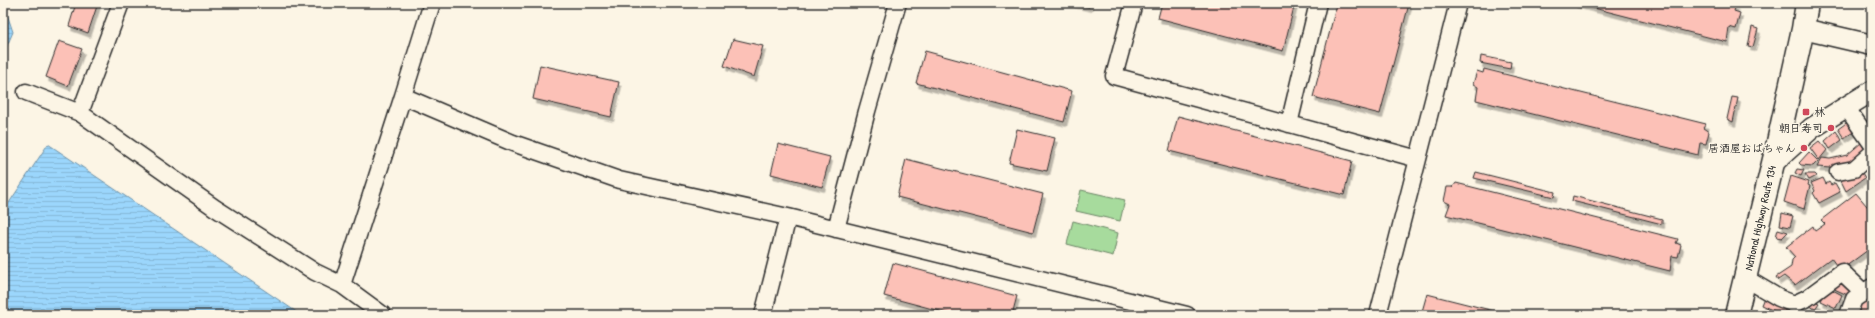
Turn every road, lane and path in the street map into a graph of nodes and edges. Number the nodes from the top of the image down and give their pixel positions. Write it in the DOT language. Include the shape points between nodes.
graph roads {
  1 [pos="120,3"];
  2 [pos="432,3"];
  3 [pos="898,3"];
  4 [pos="1134,3"];
  5 [pos="1318,3"];
  6 [pos="1458,3"];
  7 [pos="1807,3"];
  8 [pos="1803,29"];
  9 [pos="1872,45"];
  10 [pos="1872,90"];
  11 [pos="26,92"];
  12 [pos="403,96"];
  13 [pos="1846,107"];
  14 [pos="80,113"];
  15 [pos="1289,124"];
  16 [pos="1872,144"];
  17 [pos="1872,153"];
  18 [pos="1418,159"];
  19 [pos="1773,163"];
  20 [pos="1838,172"];
  21 [pos="788,217"];
  22 [pos="836,229"];
  23 [pos="1746,278"];
  24 [pos="342,285"];
  25 [pos="1868,291"];
  26 [pos="383,315"];
  27 [pos="763,315"];
  28 [pos="1187,315"];
  29 [pos="1378,315"];
  30 [pos="1736,315"];
  31 [pos="1848,315"];
  1 -- 14 [label="street"];
  2 -- 12 [label="street"];
  3 -- 22 [label="street"];
  4 -- 15 [label="street" via="1114,76"];
  5 -- 15 [label="street"];
  6 -- 18 [label="street"];
  7 -- 8 [label="highway, National Highway Route 134"];
  8 -- 9 [label="main road"];
  8 -- 19 [label="highway, National Highway Route 134"];
  10 -- 13 [label="main road"];
  11 -- 14 [label="street"];
  12 -- 21 [label="street" via="513,143 619,180"];
  12 -- 24 [label="street"];
  13 -- 16 [label="street"];
  13 -- 19 [label="main road" via="1812,128"];
  14 -- 24 [label="street" via="215,208 315,272"];
  15 -- 18 [label="street"];
  17 -- 20 [label="street" via="1854,169"];
  18 -- 29 [label="street"];
  19 -- 23 [label="highway, National Highway Route 134"];
  21 -- 22 [label="street"];
  21 -- 27 [label="street"];
  22 -- 28 [label="street"];
  23 -- 25 [label="street" via="1794,304 1807,298 1842,272"];
  23 -- 30 [label="highway, National Highway Route 134"];
  24 -- 26 [label="street"];
  25 -- 31 [label="street" via="1854,299"];
}
